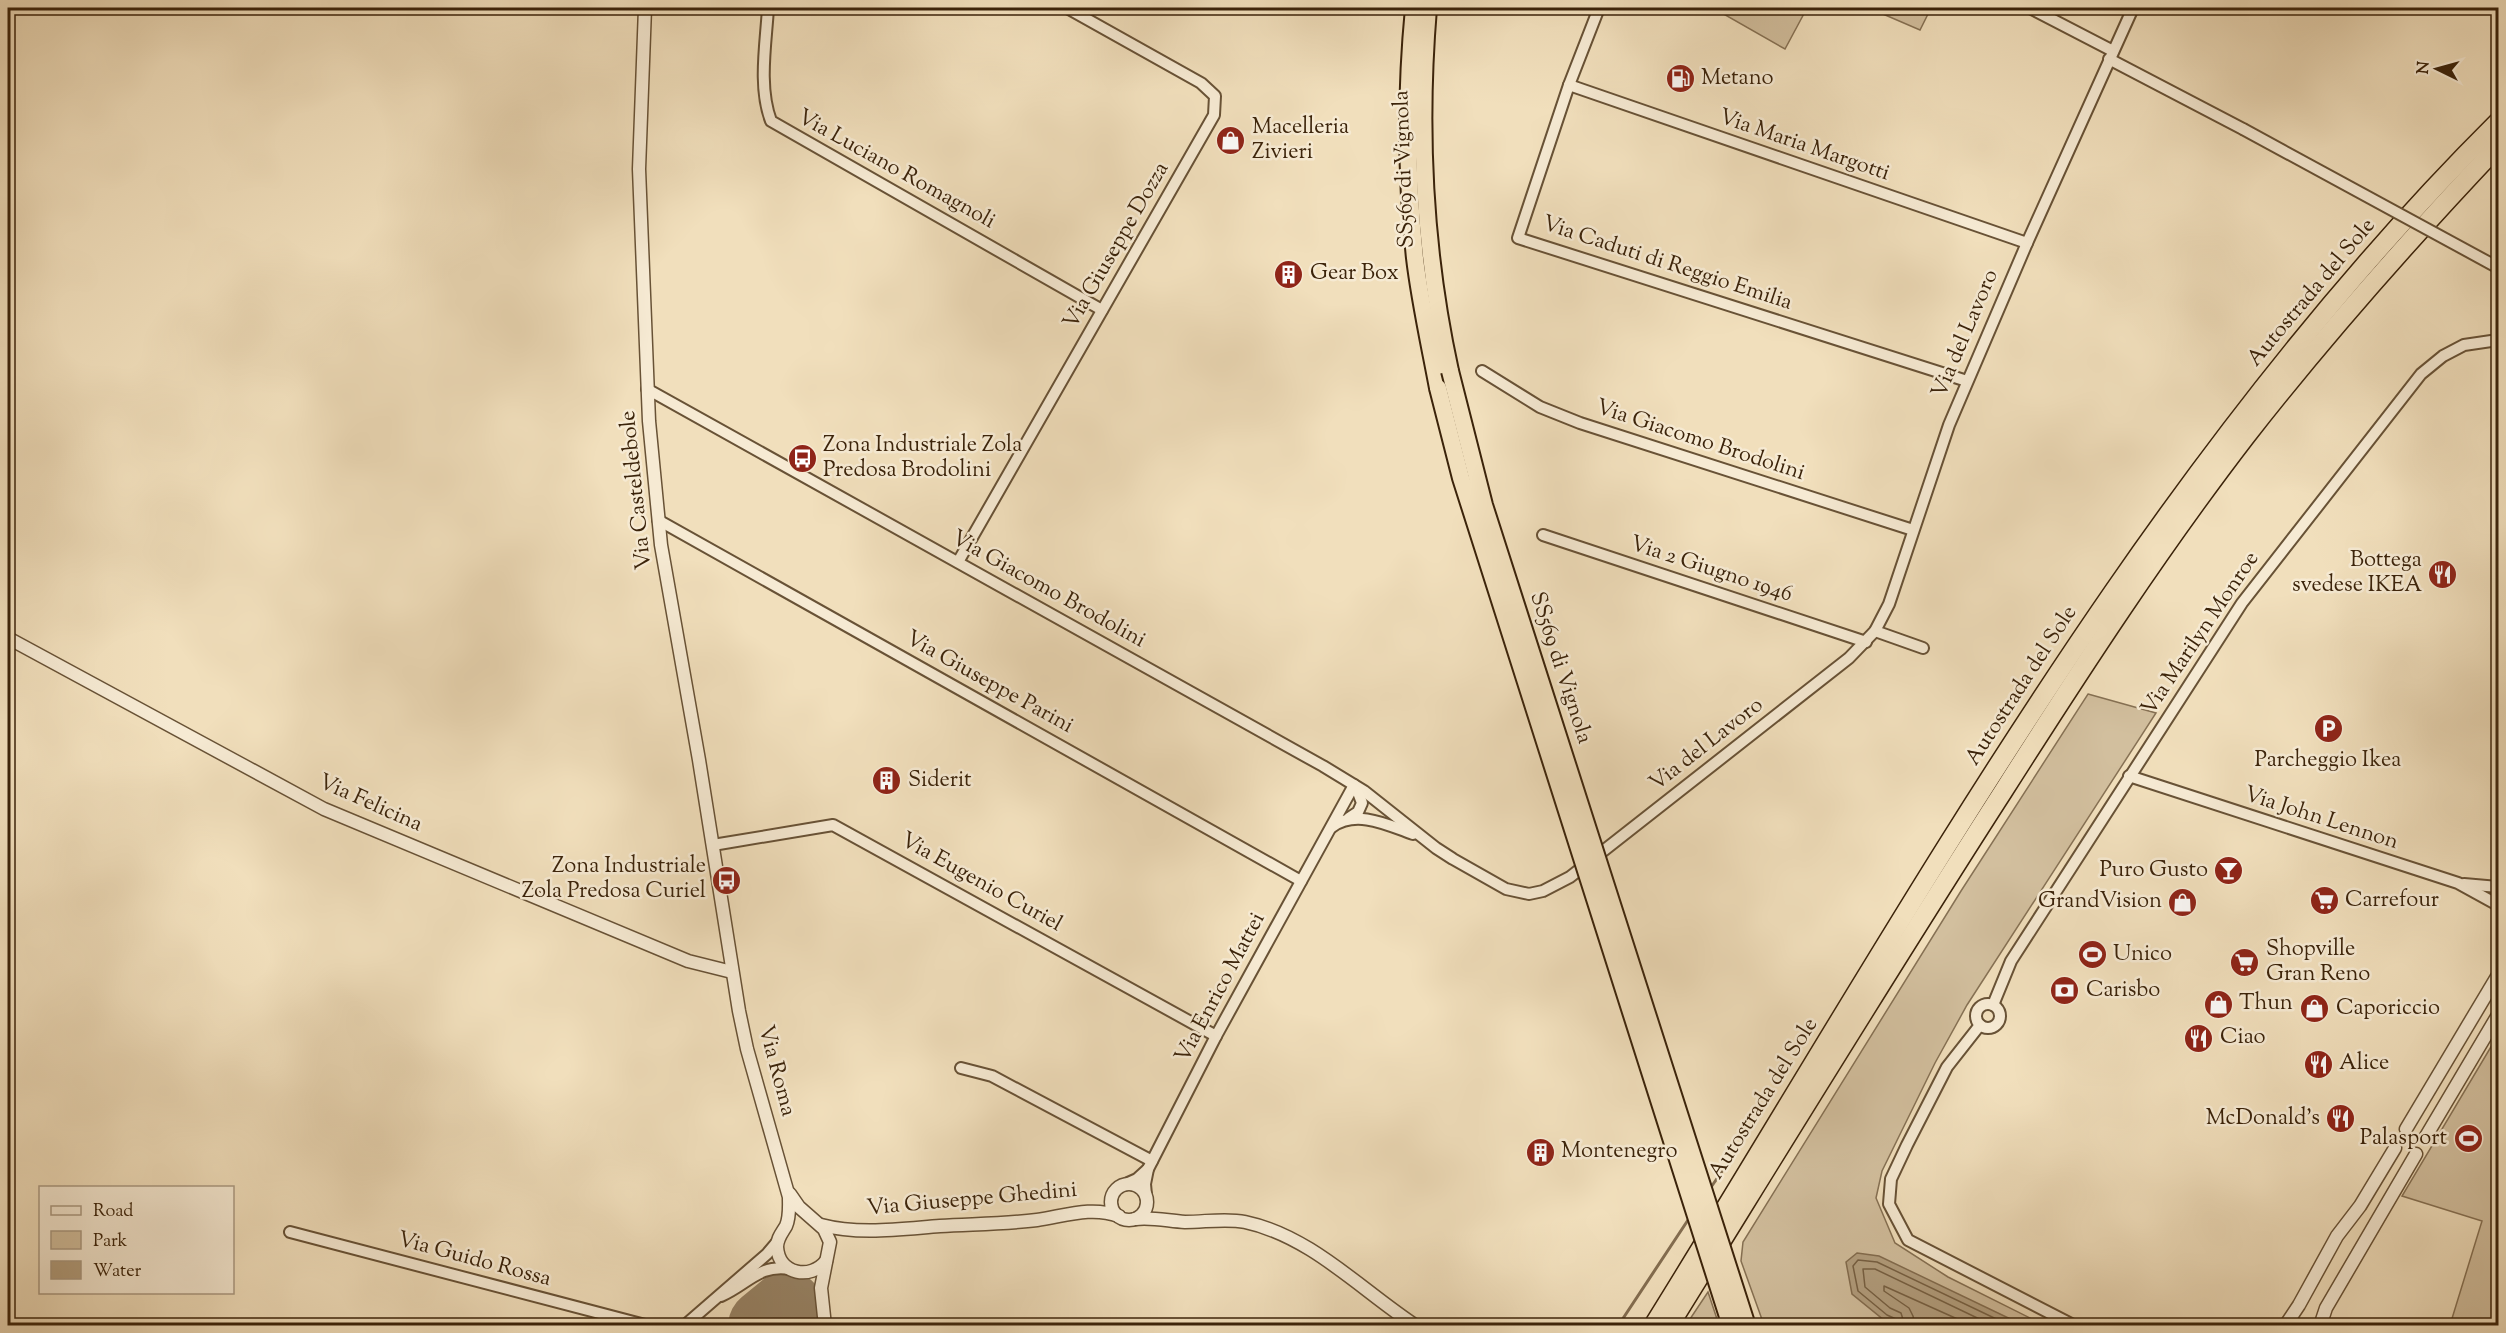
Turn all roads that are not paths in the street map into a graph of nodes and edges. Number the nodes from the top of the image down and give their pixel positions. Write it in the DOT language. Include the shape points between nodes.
graph roads {
  1 [pos="645,8"];
  2 [pos="768,8"];
  3 [pos="1067,8"];
  4 [pos="1414,8"];
  5 [pos="1428,8"];
  6 [pos="1599,8"];
  7 [pos="2030,8"];
  8 [pos="2133,8"];
  9 [pos="2111,55"];
  10 [pos="1569,85"];
  11 [pos="2499,122"];
  12 [pos="2499,146"];
  13 [pos="2027,243"];
  14 [pos="2498,267"];
  15 [pos="1102,310"];
  16 [pos="2499,340"];
  17 [pos="1482,371"];
  18 [pos="1967,381"];
  19 [pos="647,389"];
  20 [pos="658,520"];
  21 [pos="1914,530"];
  22 [pos="1543,535"];
  23 [pos="958,562"];
  24 [pos="1875,631"];
  25 [pos="8,638"];
  26 [pos="1866,642"];
  27 [pos="1923,648"];
  28 [pos="2129,776"];
  29 [pos="1354,785"];
  30 [pos="1344,820"];
  31 [pos="1330,828"];
  32 [pos="1422,838"];
  33 [pos="713,845"];
  34 [pos="1301,881"];
  35 [pos="2458,883"];
  36 [pos="2499,887"];
  37 [pos="2499,905"];
  38 [pos="731,968"];
  39 [pos="2499,975"];
  40 [pos="1993,1005"];
  41 [pos="2499,1015"];
  42 [pos="1980,1025"];
  43 [pos="1216,1036"];
  44 [pos="961,1068"];
  45 [pos="2406,1129"];
  46 [pos="2425,1138"];
  47 [pos="2395,1148"];
  48 [pos="2416,1154"];
  49 [pos="1150,1165"];
  50 [pos="1702,1182"];
  51 [pos="1128,1184"];
  52 [pos="788,1189"];
  53 [pos="1113,1194"];
  54 [pos="1146,1196"];
  55 [pos="1091,1210"];
  56 [pos="1119,1216"];
  57 [pos="1136,1219"];
  58 [pos="1183,1222"];
  59 [pos="818,1224"];
  60 [pos="785,1227"];
  61 [pos="856,1231"];
  62 [pos="290,1232"];
  63 [pos="778,1240"];
  64 [pos="827,1259"];
  65 [pos="789,1269"];
  66 [pos="805,1273"];
  67 [pos="716,1299"];
  68 [pos="822,1304"];
  69 [pos="648,1326"];
  70 [pos="684,1326"];
  71 [pos="825,1326"];
  72 [pos="1416,1326"];
  73 [pos="1653,1326"];
  74 [pos="1669,1326"];
  75 [pos="1731,1326"];
  76 [pos="1748,1326"];
  77 [pos="1757,1326"];
  78 [pos="2075,1326"];
  79 [pos="2285,1326"];
  80 [pos="2320,1326"];
  1 -- 19 [label="street, Via Casteldebole" via="639,169"];
  2 -- 15 [label="street, Via Luciano Romagnoli" via="765,108 771,121"];
  3 -- 15 [label="street, Via Giuseppe Dozza" via="1202,83 1215,96 1214,115"];
  4 -- 75 [label="highway, SS569 di Vignola, bridge" via="1409,168 1415,259 1438,388 1461,478"];
  5 -- 50 [label="highway, SS569 di Vignola, bridge" via="1424,168 1430,250 1450,371 1484,505"];
  6 -- 10 [label="street, Via Caduti di Reggio Emilia"];
  7 -- 9 [label="street"];
  8 -- 9 [label="street, Via del Lavoro"];
  9 -- 13 [label="street, Via del Lavoro"];
  9 -- 14 [label="street, bridge"];
  10 -- 13 [label="street, Via Maria Margotti"];
  10 -- 18 [label="street, Via Caduti di Reggio Emilia" via="1518,238"];
  11 -- 73 [label="highway, Autostrada del Sole" via="2381,248 2229,429 2099,611 1969,812"];
  12 -- 74 [label="highway, Autostrada del Sole" via="2316,350 2158,556 1938,892"];
  13 -- 18 [label="street, Via del Lavoro"];
  15 -- 23 [label="street, Via Giuseppe Dozza"];
  16 -- 28 [label="street, Via Marilyn Monroe" via="2464,345 2421,374 2242,603"];
  17 -- 21 [label="street, Via Giacomo Brodolini" via="1540,406 1580,423"];
  18 -- 21 [label="street, Via del Lavoro"];
  19 -- 20 [label="street, Via Casteldebole"];
  19 -- 23 [label="street, Via Giacomo Brodolini"];
  20 -- 33 [label="street, Via Casteldebole"];
  20 -- 34 [label="street, Via Giuseppe Parini"];
  21 -- 24 [label="street, Via del Lavoro" via="1889,604"];
  22 -- 26 [label="street, Via 2 Giugno 1946"];
  23 -- 29 [label="street, Via Giacomo Brodolini"];
  24 -- 26 [label="street, Via del Lavoro"];
  24 -- 27 [label="street"];
  25 -- 38 [label="street, Via Felicina" via="324,808 688,961"];
  26 -- 32 [label="street, Via del Lavoro" via="1557,885 1529,894 1506,889"];
  28 -- 35 [label="street, Via John Lennon"];
  28 -- 40 [label="street, Via Marilyn Monroe" via="2011,961"];
  29 -- 30 [label="street" via="1361,796 1361,807"];
  29 -- 31 [label="street, Via Enrico Mattei"];
  29 -- 32 [label="street, Via Giacomo Brodolini"];
  30 -- 31 [label="street"];
  30 -- 32 [label="street" via="1374,821"];
  31 -- 34 [label="street, Via Enrico Mattei"];
  33 -- 38 [label="street, Via Casteldebole"];
  33 -- 43 [label="street, Via Eugenio Curiel" via="833,825"];
  34 -- 43 [label="street, Via Enrico Mattei"];
  35 -- 36 [label="street"];
  35 -- 37 [label="street, Via John Lennon"];
  38 -- 52 [label="street, Via Roma" via="747,1049"];
  39 -- 45 [label="street"];
  40 -- 42 [label="street" via="1977,1010"];
  40 -- 42 [label="street" via="1999,1013 1997,1023 1987,1028"];
  41 -- 46 [label="street"];
  42 -- 78 [label="street" via="1947,1067 1907,1145 1891,1179 1889,1204 1908,1240"];
  43 -- 49 [label="street, Via Enrico Mattei"];
  44 -- 49 [label="street" via="992,1076"];
  47 -- 79 [label="street" via="2337,1236"];
  48 -- 80 [label="street" via="2326,1308"];
  49 -- 51 [label="street, Via Enrico Mattei"];
  49 -- 54 [label="street, Via Enrico Mattei"];
  50 -- 76 [label="highway, SS569 di Vignola, bridge"];
  50 -- 77 [label="highway, bridge"];
  51 -- 53 [label="street"];
  51 -- 54 [label="street" via="1137,1185"];
  52 -- 59 [label="street, Via Roma" via="799,1208"];
  52 -- 60 [label="street, Via Roma"];
  53 -- 55 [label="street, Via Giuseppe Ghedini"];
  53 -- 56 [label="street" via="1112,1209"];
  54 -- 57 [label="street" via="1144,1212"];
  54 -- 58 [label="street" via="1161,1212"];
  55 -- 56 [label="street, Via Giuseppe Ghedini"];
  55 -- 61 [label="street, Via Giuseppe Ghedini" via="1034,1220"];
  56 -- 57 [label="street"];
  57 -- 58 [label="street"];
  58 -- 72 [label="street" via="1244,1222 1281,1235 1321,1256"];
  59 -- 60 [label="street" via="798,1220"];
  59 -- 61 [label="street, Via Giuseppe Ghedini"];
  59 -- 64 [label="street, Via Roma" via="831,1242"];
  60 -- 63 [label="street, Via Roma"];
  61 -- 64 [label="street, Via Giuseppe Ghedini" via="845,1236"];
  62 -- 69 [label="street, Via Guido Rossa"];
  63 -- 65 [label="street" via="778,1256"];
  63 -- 67 [label="street"];
  64 -- 66 [label="street" via="819,1268"];
  64 -- 68 [label="street, Via Roma"];
  65 -- 66 [label="street"];
  65 -- 67 [label="street" via="767,1268"];
  66 -- 68 [label="street, Via Roma" via="815,1284"];
  67 -- 70 [label="street"];
  68 -- 71 [label="street, Via Roma"];
}
